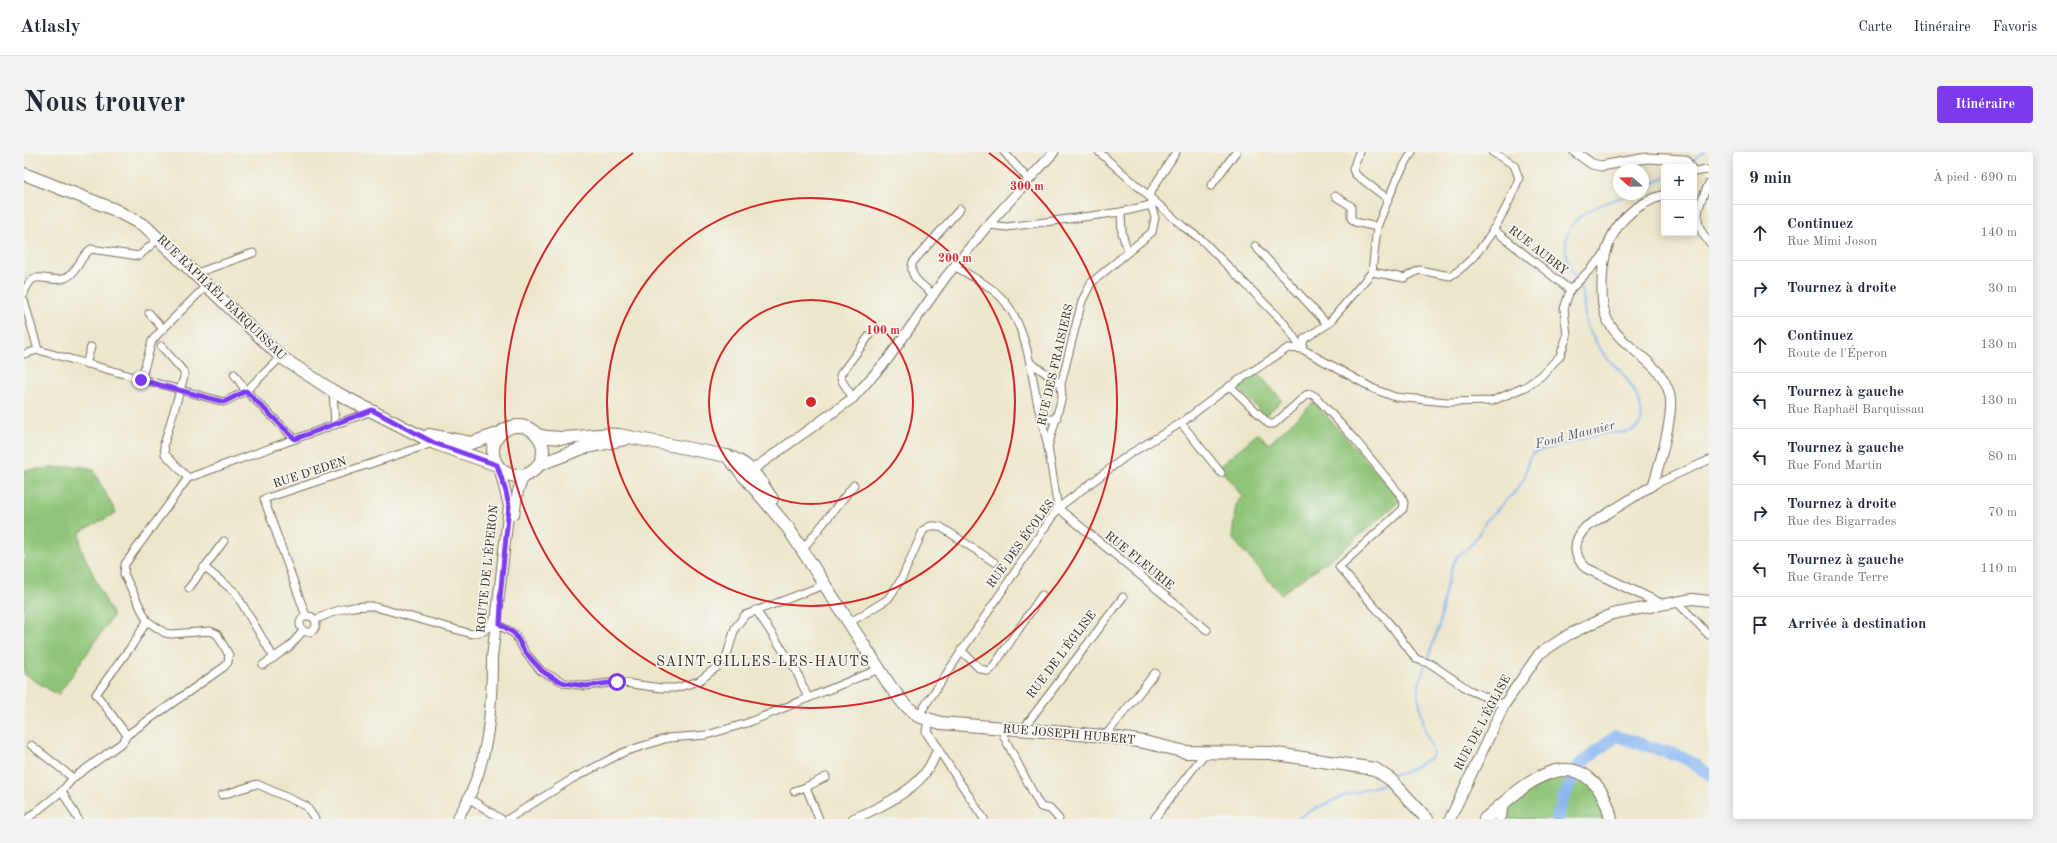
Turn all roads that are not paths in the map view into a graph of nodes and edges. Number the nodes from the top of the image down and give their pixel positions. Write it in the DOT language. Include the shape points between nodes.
graph roads {
  1 [pos="1004,152"];
  2 [pos="1054,152"];
  3 [pos="1099,152"];
  4 [pos="1176,152"];
  5 [pos="1236,152"];
  6 [pos="1359,152"];
  7 [pos="1412,152"];
  8 [pos="1492,152"];
  9 [pos="1575,152"];
  10 [pos="1688,164"];
  11 [pos="1709,171"];
  12 [pos="1697,172"];
  13 [pos="24,174"];
  14 [pos="1029,180"];
  15 [pos="1709,184"];
  16 [pos="1211,186"];
  17 [pos="1334,196"];
  18 [pos="1661,196"];
  19 [pos="1388,199"];
  20 [pos="1150,200"];
  21 [pos="960,209"];
  22 [pos="1121,212"];
  23 [pos="988,225"];
  24 [pos="1377,227"];
  25 [pos="1492,229"];
  26 [pos="159,238"];
  27 [pos="1709,242"];
  28 [pos="1255,246"];
  29 [pos="1128,252"];
  30 [pos="253,253"];
  31 [pos="1605,254"];
  32 [pos="954,266"];
  33 [pos="1372,272"];
  34 [pos="194,274"];
  35 [pos="1575,284"];
  36 [pos="206,286"];
  37 [pos="24,293"];
  38 [pos="934,295"];
  39 [pos="24,300"];
  40 [pos="149,314"];
  41 [pos="1327,324"];
  42 [pos="163,329"];
  43 [pos="870,336"];
  44 [pos="162,346"];
  45 [pos="91,347"];
  46 [pos="1302,349"];
  47 [pos="38,350"];
  48 [pos="24,354"];
  49 [pos="280,357"];
  50 [pos="1031,363"];
  51 [pos="86,364"];
  52 [pos="234,374"];
  53 [pos="141,380"];
  54 [pos="1061,384"];
  55 [pos="1230,386"];
  56 [pos="180,391"];
  57 [pos="246,391"];
  58 [pos="334,391"];
  59 [pos="853,398"];
  60 [pos="372,410"];
  61 [pos="1041,419"];
  62 [pos="1057,419"];
  63 [pos="1181,423"];
  64 [pos="335,425"];
  65 [pos="414,431"];
  66 [pos="501,433"];
  67 [pos="537,435"];
  68 [pos="634,438"];
  69 [pos="295,439"];
  70 [pos="434,443"];
  71 [pos="1048,447"];
  72 [pos="730,460"];
  73 [pos="1709,460"];
  74 [pos="538,465"];
  75 [pos="498,466"];
  76 [pos="752,470"];
  77 [pos="1221,473"];
  78 [pos="524,475"];
  79 [pos="188,478"];
  80 [pos="854,485"];
  81 [pos="1653,485"];
  82 [pos="1058,508"];
  83 [pos="788,528"];
  84 [pos="224,541"];
  85 [pos="802,550"];
  86 [pos="994,562"];
  87 [pos="204,567"];
  88 [pos="824,585"];
  89 [pos="189,588"];
  90 [pos="1042,595"];
  91 [pos="1123,597"];
  92 [pos="500,598"];
  93 [pos="1709,601"];
  94 [pos="1676,602"];
  95 [pos="1661,604"];
  96 [pos="756,610"];
  97 [pos="498,614"];
  98 [pos="306,616"];
  99 [pos="147,620"];
  100 [pos="315,620"];
  101 [pos="849,623"];
  102 [pos="502,627"];
  103 [pos="1206,630"];
  104 [pos="303,631"];
  105 [pos="1709,635"];
  106 [pos="961,650"];
  107 [pos="274,658"];
  108 [pos="263,665"];
  109 [pos="879,669"];
  110 [pos="1155,673"];
  111 [pos="492,674"];
  112 [pos="808,698"];
  113 [pos="1504,705"];
  114 [pos="923,718"];
  115 [pos="1002,729"];
  116 [pos="1024,730"];
  117 [pos="127,735"];
  118 [pos="1105,736"];
  119 [pos="31,745"];
  120 [pos="938,749"];
  121 [pos="1206,752"];
  122 [pos="826,777"];
  123 [pos="73,778"];
  124 [pos="806,786"];
  125 [pos="794,791"];
  126 [pos="62,792"];
  127 [pos="222,795"];
  128 [pos="470,799"];
  129 [pos="1503,804"];
  130 [pos="980,818"];
  131 [pos="27,819"];
  132 [pos="78,819"];
  133 [pos="315,819"];
  134 [pos="457,819"];
  135 [pos="501,819"];
  136 [pos="508,819"];
  137 [pos="819,819"];
  138 [pos="853,819"];
  139 [pos="1058,819"];
  140 [pos="1154,819"];
  141 [pos="1426,819"];
  142 [pos="1450,819"];
  143 [pos="1485,819"];
  144 [pos="1499,819"];
  145 [pos="1611,819"];
  1 -- 14 [label="street"];
  2 -- 14 [label="street"];
  3 -- 20 [label="street"];
  4 -- 20 [label="street"];
  5 -- 16 [label="street"];
  6 -- 19 [label="street" via="1353,169 1355,174"];
  7 -- 19 [label="street"];
  8 -- 25 [label="street, RUE AUBRY" via="1514,165 1519,178"];
  9 -- 10 [label="street" via="1592,164 1601,166 1647,158 1685,160"];
  11 -- 12 [label="street"];
  13 -- 26 [label="main road, RUE RAPHAËL BARQUISSAU" via="132,218"];
  14 -- 23 [label="street"];
  15 -- 27 [label="street" via="1697,210 1698,225"];
  17 -- 24 [label="street" via="1351,206 1351,218 1355,222"];
  18 -- 31 [label="street" via="1635,208 1622,220"];
  19 -- 24 [label="street"];
  20 -- 22 [label="street"];
  20 -- 29 [label="street, RUE DES FRAISIERS" via="1155,218 1152,232"];
  20 -- 46 [label="street" via="1202,240 1284,323"];
  21 -- 38 [label="street" via="911,267 912,276"];
  22 -- 23 [label="street" via="1007,227"];
  22 -- 29 [label="street" via="1122,233"];
  23 -- 32 [label="street"];
  24 -- 33 [label="street"];
  25 -- 33 [label="street, RUE AUBRY" via="1474,256 1450,276 1419,270 1404,278"];
  25 -- 35 [label="street, RUE AUBRY"];
  26 -- 34 [label="main road, RUE RAPHAËL BARQUISSAU"];
  26 -- 37 [label="street" via="139,256 91,249 85,253 70,276 59,280 36,278 29,282"];
  28 -- 41 [label="street"];
  29 -- 54 [label="street, RUE DES FRAISIERS" via="1091,283 1082,301"];
  30 -- 34 [label="street"];
  31 -- 35 [label="street"];
  31 -- 81 [label="street" via="1602,277 1604,313 1618,334 1664,378 1671,397 1669,421"];
  32 -- 38 [label="street"];
  32 -- 50 [label="street" via="990,288 1006,304 1021,330"];
  33 -- 41 [label="street"];
  34 -- 36 [label="main road, RUE RAPHAËL BARQUISSAU"];
  35 -- 46 [label="street" via="1564,309 1567,336 1560,356 1541,376 1525,387 1492,401 1447,402 1395,397 1374,389"];
  36 -- 42 [label="street"];
  36 -- 49 [label="main road, RUE RAPHAËL BARQUISSAU"];
  38 -- 59 [label="street" via="888,359"];
  39 -- 47 [label="street"];
  40 -- 42 [label="street"];
  41 -- 46 [label="street" via="1304,339"];
  42 -- 53 [label="street" via="152,341"];
  43 -- 59 [label="street" via="840,375"];
  44 -- 56 [label="street" via="184,372"];
  45 -- 51 [label="street"];
  46 -- 55 [label="street, RUE DES ÉCOLES" via="1288,348"];
  47 -- 48 [label="street"];
  47 -- 51 [label="street"];
  49 -- 57 [label="street"];
  49 -- 58 [label="main road, RUE RAPHAËL BARQUISSAU"];
  50 -- 54 [label="street"];
  50 -- 61 [label="street"];
  51 -- 53 [label="street"];
  52 -- 57 [label="street"];
  53 -- 56 [label="street"];
  54 -- 62 [label="street, RUE DES FRAISIERS" via="1062,397"];
  55 -- 63 [label="street, RUE DES ÉCOLES"];
  55 -- 113 [label="street" via="1269,424 1274,424 1306,395 1311,394 1357,442 1402,497 1404,503 1403,509 1338,567 1390,623 1416,659 1430,664 1469,690"];
  56 -- 57 [label="street" via="224,402"];
  56 -- 79 [label="street" via="164,444 166,454"];
  57 -- 69 [label="street"];
  58 -- 60 [label="main road, RUE RAPHAËL BARQUISSAU"];
  58 -- 64 [label="street"];
  59 -- 76 [label="street"];
  60 -- 64 [label="street"];
  60 -- 65 [label="main road, RUE RAPHAËL BARQUISSAU"];
  61 -- 62 [label="street"];
  61 -- 71 [label="street"];
  62 -- 71 [label="street, RUE DES FRAISIERS"];
  63 -- 77 [label="street"];
  63 -- 82 [label="street, RUE DES ÉCOLES" via="1128,455"];
  64 -- 69 [label="street"];
  65 -- 66 [label="main road, RUE RAPHAËL BARQUISSAU" via="471,443"];
  65 -- 70 [label="main road, RUE RAPHAËL BARQUISSAU"];
  66 -- 67 [label="main road" via="520,426"];
  66 -- 75 [label="main road" via="493,448"];
  67 -- 68 [label="main road" via="558,439 602,434"];
  67 -- 74 [label="main road" via="543,450"];
  68 -- 72 [label="main road"];
  68 -- 74 [label="main road" via="583,448"];
  69 -- 79 [label="street"];
  70 -- 75 [label="main road, RUE RAPHAËL BARQUISSAU"];
  70 -- 98 [label="street, RUE D'EDEN" via="264,499"];
  71 -- 82 [label="street"];
  72 -- 76 [label="main road" via="742,462"];
  72 -- 83 [label="main road"];
  73 -- 81 [label="street"];
  74 -- 78 [label="main road"];
  75 -- 78 [label="main road" via="510,475"];
  75 -- 92 [label="main road, ROUTE DE L'ÉPERON" via="509,506"];
  76 -- 83 [label="main road" via="777,506"];
  78 -- 102 [label="main road, ROUTE DE L'ÉPERON" via="515,501"];
  79 -- 99 [label="street" via="125,564 124,574"];
  80 -- 85 [label="street"];
  81 -- 95 [label="street" via="1586,526 1579,534 1575,548 1579,561 1586,568"];
  82 -- 103 [label="street, RUE FLEURIE"];
  82 -- 106 [label="street, RUE DES ÉCOLES"];
  83 -- 85 [label="main road"];
  84 -- 87 [label="street"];
  85 -- 88 [label="main road"];
  86 -- 101 [label="street" via="941,528 928,526 923,531 901,580 888,599"];
  87 -- 89 [label="street"];
  87 -- 107 [label="street" via="235,592"];
  88 -- 96 [label="street"];
  88 -- 101 [label="main road"];
  90 -- 106 [label="street" via="988,671 979,668"];
  91 -- 116 [label="street, RUE DE L'ÉGLISE"];
  92 -- 97 [label="main road, ROUTE DE L'ÉPERON"];
  92 -- 102 [label="main road"];
  93 -- 94 [label="main road, RUE DE L'ÉGLISE" via="1700,599"];
  94 -- 95 [label="main road, RUE DE L'ÉGLISE"];
  94 -- 105 [label="street"];
  95 -- 113 [label="main road, RUE DE L'ÉGLISE" via="1612,614 1548,646 1530,666"];
  96 -- 102 [label="street" via="738,622 727,655 721,664 699,681 676,688 617,682 586,686 565,683 542,671 525,652 515,634"];
  96 -- 112 [label="street" via="796,670"];
  97 -- 100 [label="street" via="484,631 472,634 372,606 356,605"];
  97 -- 111 [label="main road, ROUTE DE L'ÉPERON"];
  98 -- 100 [label="street" via="311,616"];
  98 -- 104 [label="street" via="300,621"];
  99 -- 117 [label="street" via="133,644 96,694"];
  99 -- 117 [label="street" via="165,633 210,631 217,634 229,655 228,662"];
  100 -- 104 [label="street" via="313,630"];
  101 -- 109 [label="main road"];
  102 -- 111 [label="main road, ROUTE DE L'ÉPERON"];
  104 -- 107 [label="street" via="289,647"];
  106 -- 114 [label="street, RUE DES ÉCOLES" via="929,700"];
  107 -- 108 [label="street"];
  109 -- 112 [label="street"];
  109 -- 114 [label="main road" via="900,698"];
  110 -- 118 [label="street"];
  111 -- 128 [label="main road, ROUTE DE L'ÉPERON" via="482,762"];
  112 -- 136 [label="street" via="727,729 706,735 668,738 624,752 572,779"];
  113 -- 142 [label="main road, RUE DE L'ÉGLISE"];
  114 -- 115 [label="main road, RUE JOSEPH HUBERT"];
  114 -- 120 [label="street" via="927,732"];
  115 -- 116 [label="main road, RUE JOSEPH HUBERT"];
  115 -- 139 [label="street" via="1039,804 1050,809"];
  116 -- 118 [label="main road, RUE JOSEPH HUBERT"];
  117 -- 123 [label="street" via="123,742"];
  118 -- 121 [label="main road, RUE JOSEPH HUBERT" via="1186,752"];
  119 -- 123 [label="street"];
  120 -- 130 [label="street"];
  120 -- 138 [label="street" via="928,769 918,781 880,806"];
  121 -- 140 [label="street"];
  121 -- 141 [label="main road, RUE JOSEPH HUBERT" via="1270,753 1375,769 1391,780"];
  122 -- 124 [label="street"];
  123 -- 126 [label="street"];
  124 -- 125 [label="street"];
  124 -- 137 [label="street"];
  126 -- 131 [label="street"];
  126 -- 132 [label="street"];
  127 -- 133 [label="street" via="257,784 306,806"];
  128 -- 134 [label="main road, ROUTE DE L'ÉPERON"];
  128 -- 135 [label="street"];
  129 -- 143 [label="main road"];
  129 -- 144 [label="street"];
  129 -- 145 [label="main road" via="1533,780 1567,769 1580,772 1595,784 1607,804"];
}
